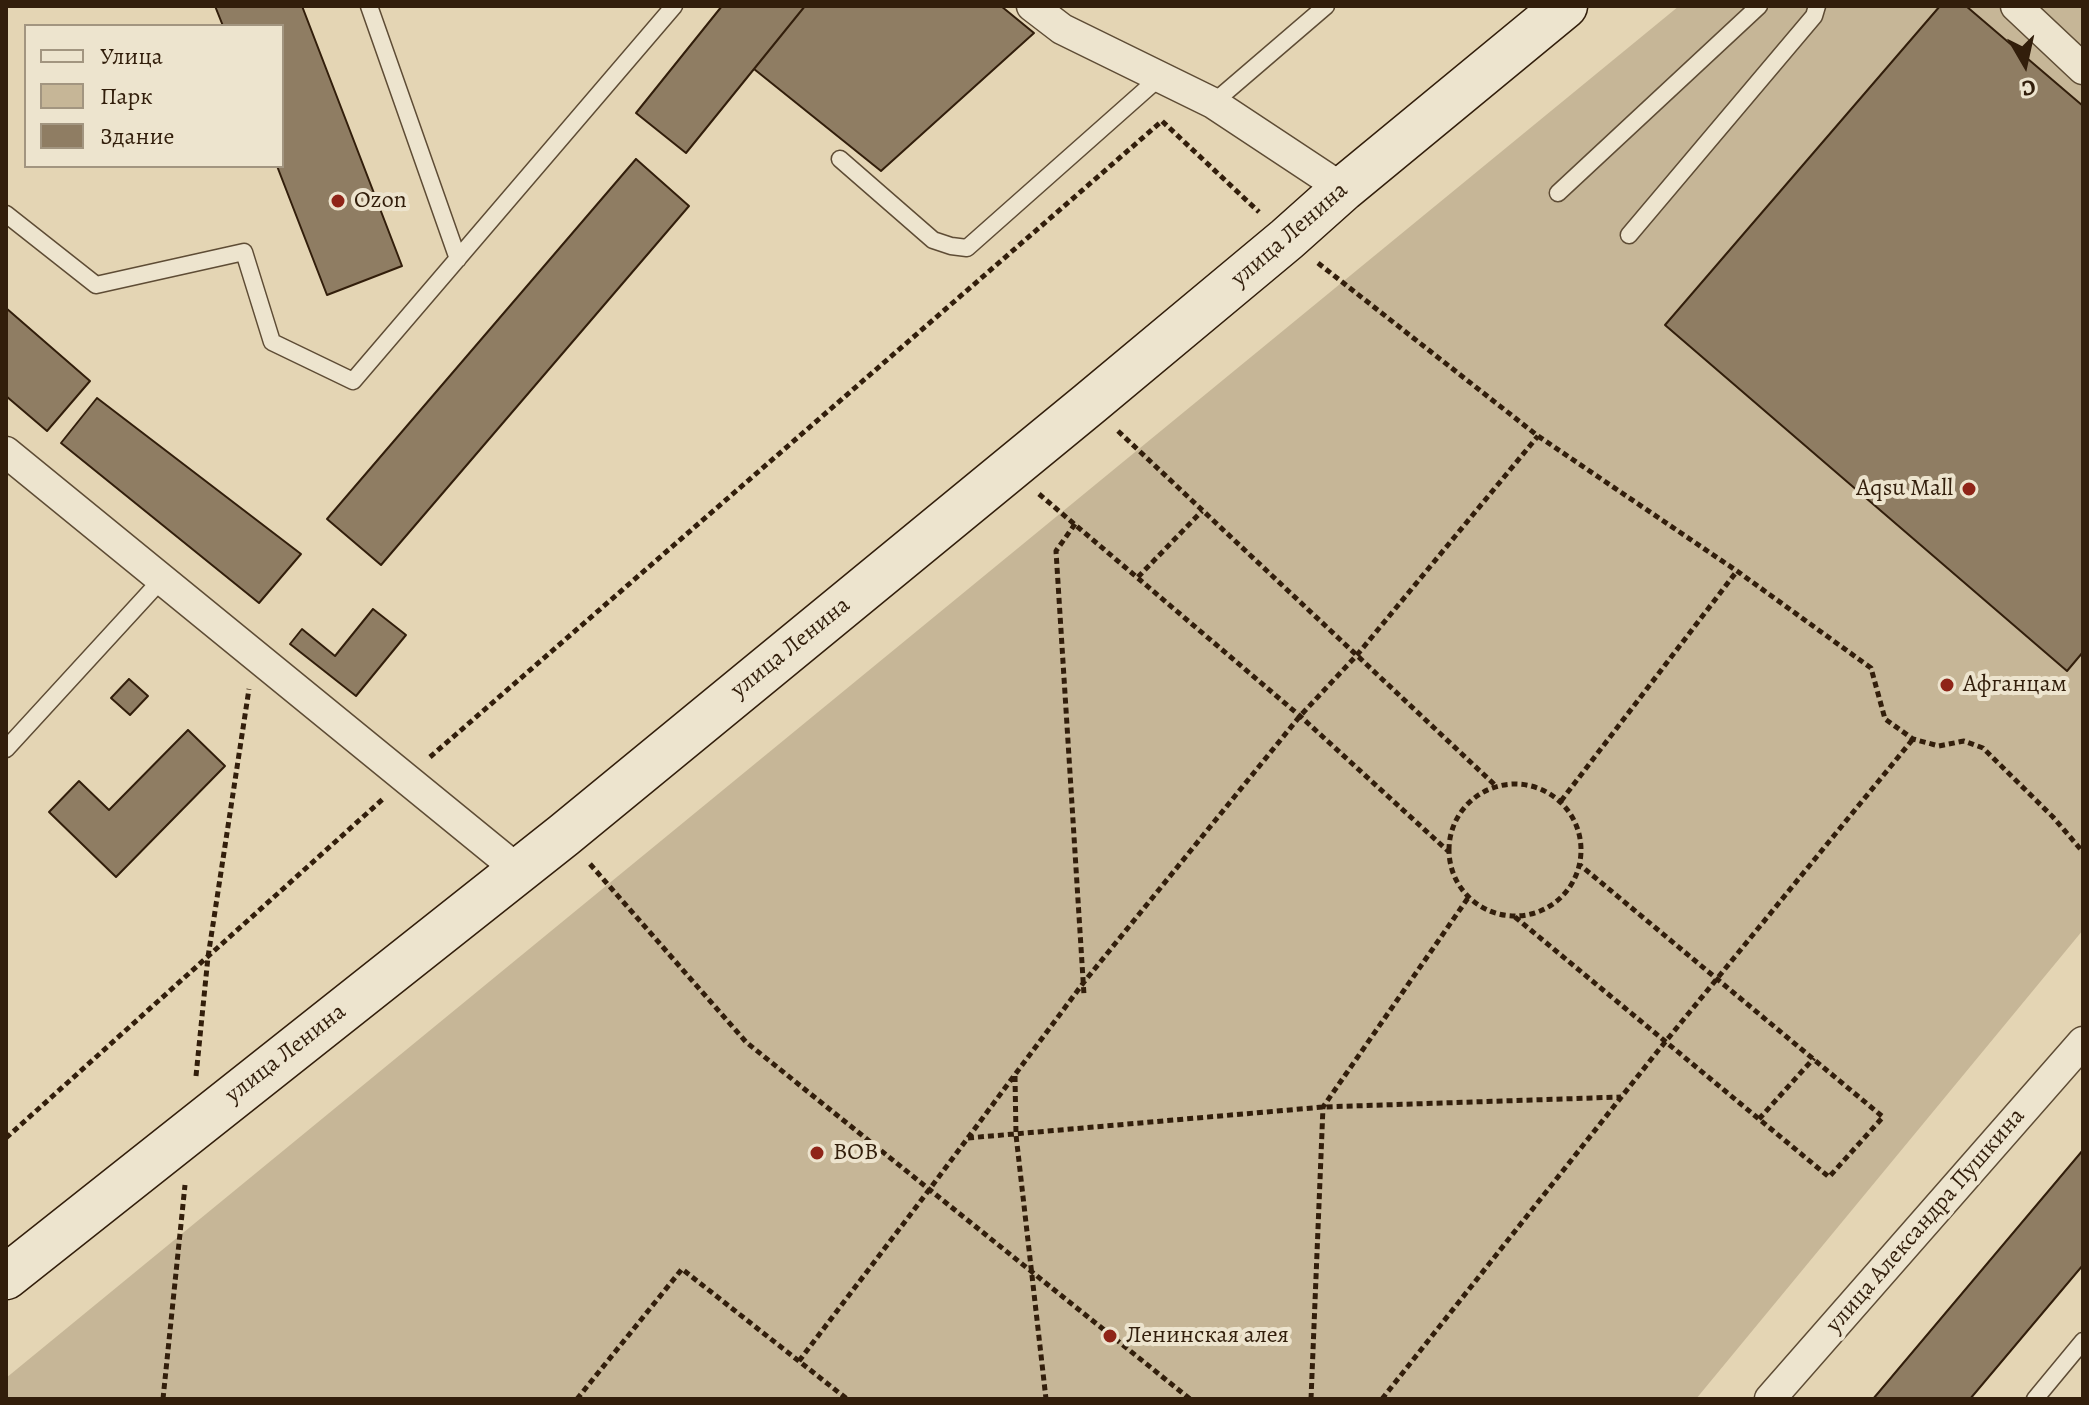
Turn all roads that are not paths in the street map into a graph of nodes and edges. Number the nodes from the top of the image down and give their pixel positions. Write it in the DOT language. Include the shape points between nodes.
graph roads {
  1 [pos="369,6"];
  2 [pos="674,6"];
  3 [pos="1032,6"];
  4 [pos="1326,6"];
  5 [pos="1565,6"];
  6 [pos="1759,6"];
  7 [pos="1817,6"];
  8 [pos="2016,6"];
  9 [pos="2083,69"];
  10 [pos="1160,77"];
  11 [pos="1213,103"];
  12 [pos="840,159"];
  13 [pos="1343,189"];
  14 [pos="1558,193"];
  15 [pos="6,214"];
  16 [pos="1629,235"];
  17 [pos="458,259"];
  18 [pos="6,452"];
  19 [pos="162,579"];
  20 [pos="6,749"];
  21 [pos="518,870"];
  22 [pos="2083,1042"];
  23 [pos="6,1277"];
  24 [pos="2083,1341"];
  25 [pos="1770,1399"];
  26 [pos="2035,1399"];
  1 -- 17 [label="lane"];
  2 -- 17 [label="lane"];
  3 -- 10 [label="street" via="1062,29"];
  4 -- 11 [label="lane"];
  5 -- 13 [label="street, улица Ленина"];
  6 -- 14 [label="lane"];
  7 -- 16 [label="lane" via="1814,16"];
  8 -- 9 [label="street"];
  10 -- 11 [label="street"];
  10 -- 12 [label="lane" via="967,248 933,240"];
  11 -- 13 [label="street"];
  13 -- 21 [label="street, улица Ленина" via="1089,404"];
  15 -- 17 [label="lane" via="96,285 244,252 272,342 353,381"];
  18 -- 19 [label="street"];
  19 -- 20 [label="lane"];
  19 -- 21 [label="street"];
  21 -- 23 [label="street, улица Ленина"];
  22 -- 25 [label="street, улица Александра Пушкина"];
  24 -- 26 [label="lane"];
}
